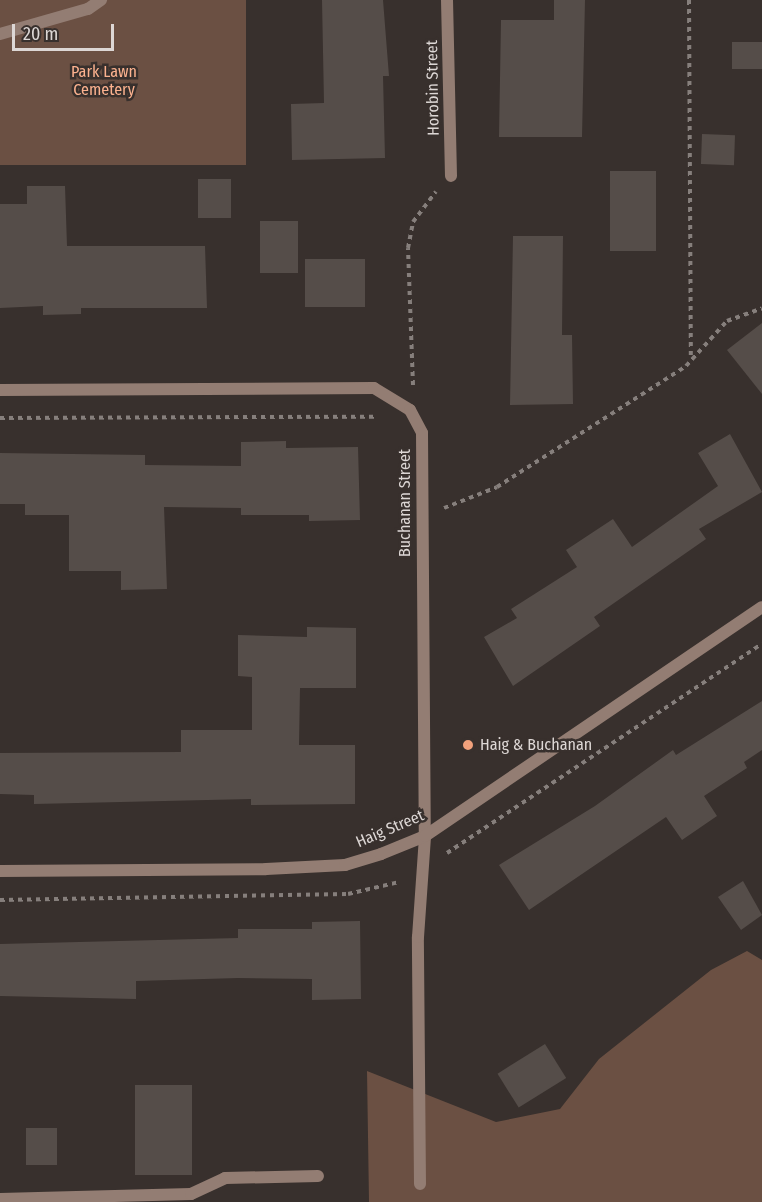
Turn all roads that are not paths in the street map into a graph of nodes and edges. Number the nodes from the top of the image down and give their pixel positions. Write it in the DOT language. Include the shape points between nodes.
graph roads {
  1 [pos="101,0"];
  2 [pos="447,0"];
  3 [pos="0,34"];
  4 [pos="451,176"];
  5 [pos="0,390"];
  6 [pos="762,607"];
  7 [pos="424,836"];
  8 [pos="0,871"];
  9 [pos="318,1176"];
  10 [pos="420,1184"];
  11 [pos="0,1199"];
  1 -- 3 [label="street" via="88,9"];
  2 -- 4 [label="street, Horobin Street"];
  5 -- 7 [label="street, Buchanan Street" via="374,388 410,410 422,433"];
  6 -- 7 [label="street, Haig Street"];
  7 -- 8 [label="street, Haig Street" via="345,865"];
  7 -- 10 [label="street, Buchanan Street" via="417,938"];
  9 -- 11 [label="street" via="225,1178 191,1194"];
}
